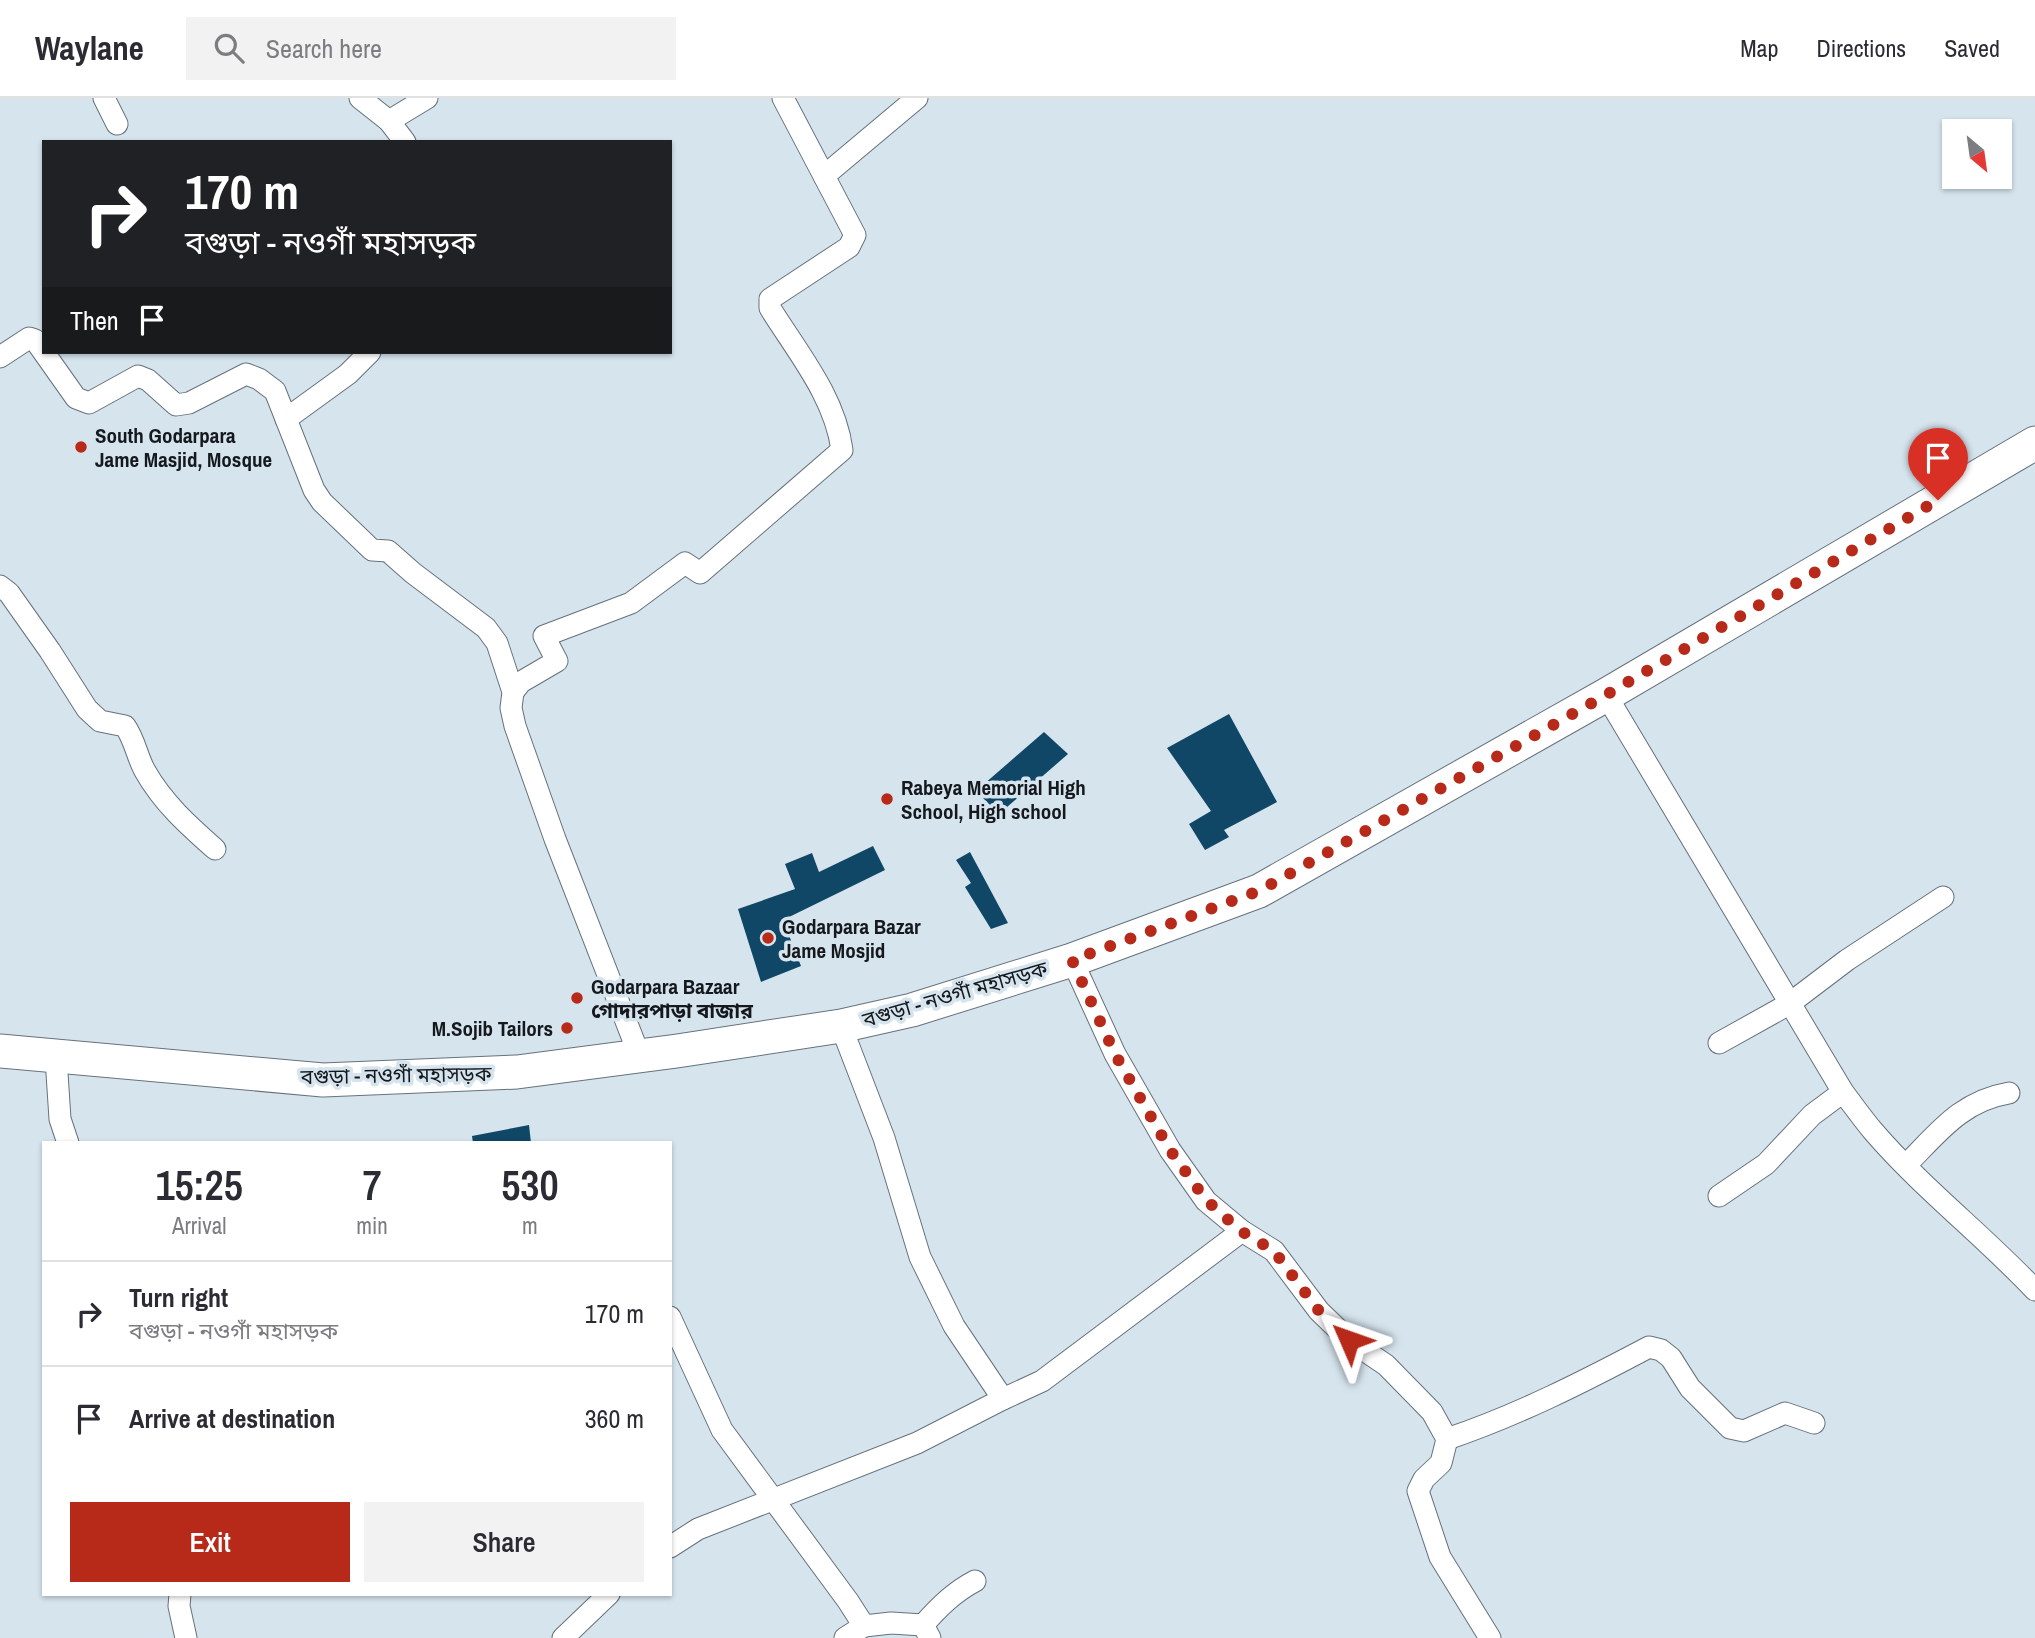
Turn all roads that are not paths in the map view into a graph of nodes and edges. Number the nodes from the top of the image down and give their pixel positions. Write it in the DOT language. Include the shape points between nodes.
graph roads {
  1 [pos="104,98"];
  2 [pos="360,98"];
  3 [pos="427,98"];
  4 [pos="783,98"];
  5 [pos="917,98"];
  6 [pos="389,121"];
  7 [pos="117,124"];
  8 [pos="403,140"];
  9 [pos="824,176"];
  10 [pos="42,350"];
  11 [pos="45,354"];
  12 [pos="368,354"];
  13 [pos="0,358"];
  14 [pos="286,419"];
  15 [pos="2035,443"];
  16 [pos="0,586"];
  17 [pos="513,692"];
  18 [pos="1606,695"];
  19 [pos="215,849"];
  20 [pos="1943,897"];
  21 [pos="1072,960"];
  22 [pos="1789,1004"];
  23 [pos="841,1026"];
  24 [pos="1719,1044"];
  25 [pos="0,1051"];
  26 [pos="640,1057"];
  27 [pos="56,1058"];
  28 [pos="1843,1092"];
  29 [pos="2009,1093"];
  30 [pos="67,1141"];
  31 [pos="1906,1166"];
  32 [pos="1719,1196"];
  33 [pos="1241,1231"];
  34 [pos="2035,1290"];
  35 [pos="672,1321"];
  36 [pos="1003,1399"];
  37 [pos="1814,1423"];
  38 [pos="1447,1439"];
  39 [pos="772,1498"];
  40 [pos="672,1546"];
  41 [pos="975,1581"];
  42 [pos="180,1596"];
  43 [pos="606,1596"];
  44 [pos="864,1626"];
  45 [pos="926,1631"];
  46 [pos="186,1638"];
  47 [pos="563,1638"];
  48 [pos="845,1638"];
  49 [pos="1490,1638"];
  1 -- 7 [label="street"];
  2 -- 6 [label="street"];
  3 -- 6 [label="street"];
  4 -- 9 [label="street"];
  5 -- 9 [label="street"];
  6 -- 8 [label="street"];
  9 -- 17 [label="street" via="855,235 849,247 770,299 770,309 829,402 842,450 700,573 685,563 631,603 544,636 556,661"];
  10 -- 13 [label="street" via="29,338"];
  11 -- 14 [label="street" via="76,398 89,403 138,376 176,405 246,374 275,391"];
  12 -- 14 [label="street"];
  14 -- 17 [label="street" via="322,502 372,551 388,551 486,628 497,643"];
  15 -- 18 [label="main road, বগুড়া - নওগাঁ মহাসড়ক"];
  16 -- 19 [label="street" via="87,709 100,722 125,726 144,770 173,812"];
  17 -- 26 [label="street" via="511,708 520,739"];
  18 -- 21 [label="main road, বগুড়া - নওগাঁ মহাসড়ক" via="1259,891"];
  18 -- 22 [label="street"];
  20 -- 22 [label="street"];
  21 -- 23 [label="main road, বগুড়া - নওগাঁ মহাসড়ক" via="912,1010"];
  21 -- 33 [label="street" via="1115,1054 1170,1150 1206,1200"];
  22 -- 24 [label="street"];
  22 -- 28 [label="street"];
  23 -- 26 [label="main road, বগুড়া - নওগাঁ মহাসড়ক"];
  23 -- 36 [label="street" via="884,1138 920,1257 954,1326"];
  25 -- 27 [label="main road, বগুড়া - নওগাঁ মহাসড়ক"];
  26 -- 27 [label="main road, বগুড়া - নওগাঁ মহাসড়ক" via="517,1072 323,1080"];
  27 -- 30 [label="street" via="60,1119"];
  28 -- 31 [label="street"];
  28 -- 32 [label="street" via="1812,1115 1766,1164"];
  29 -- 31 [label="street" via="1991,1096 1959,1112"];
  31 -- 34 [label="street"];
  33 -- 36 [label="street" via="1042,1381"];
  33 -- 38 [label="street" via="1274,1251 1319,1311 1349,1340 1386,1364 1432,1412"];
  35 -- 39 [label="street" via="722,1430"];
  36 -- 39 [label="street" via="917,1443"];
  37 -- 38 [label="street" via="1785,1413 1744,1431 1730,1428 1690,1388 1671,1358 1649,1347 1561,1394"];
  38 -- 49 [label="street" via="1441,1463 1418,1491 1440,1557"];
  39 -- 40 [label="street" via="698,1528"];
  39 -- 44 [label="street"];
  41 -- 45 [label="street" via="943,1603"];
  42 -- 46 [label="street"];
  43 -- 47 [label="street"];
  44 -- 45 [label="street" via="891,1623"];
  44 -- 48 [label="street"];
}
